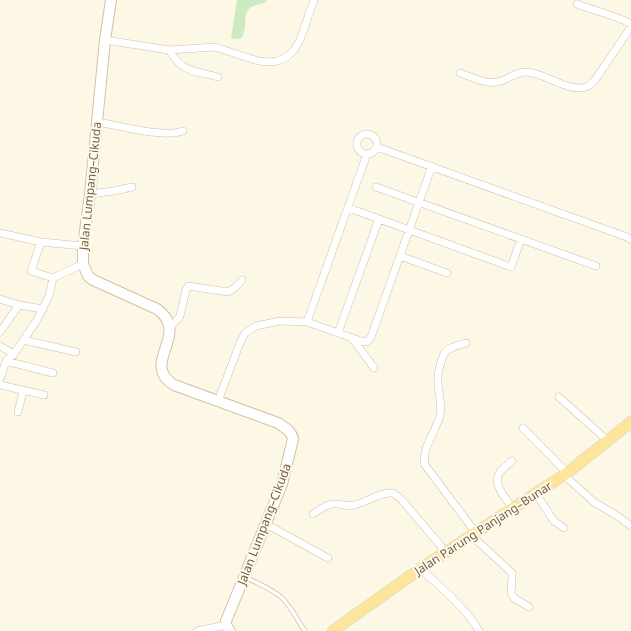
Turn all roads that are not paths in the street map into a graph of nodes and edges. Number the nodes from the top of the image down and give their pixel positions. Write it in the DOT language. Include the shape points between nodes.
graph roads {
  1 [pos="111,0"];
  2 [pos="314,0"];
  3 [pos="577,4"];
  4 [pos="631,24"];
  5 [pos="631,27"];
  6 [pos="105,40"];
  7 [pos="170,50"];
  8 [pos="460,73"];
  9 [pos="218,77"];
  10 [pos="98,122"];
  11 [pos="183,131"];
  12 [pos="378,147"];
  13 [pos="368,154"];
  14 [pos="432,166"];
  15 [pos="132,187"];
  16 [pos="376,187"];
  17 [pos="90,194"];
  18 [pos="419,202"];
  19 [pos="348,208"];
  20 [pos="379,219"];
  21 [pos="409,230"];
  22 [pos="0,233"];
  23 [pos="521,239"];
  24 [pos="631,240"];
  25 [pos="41,242"];
  26 [pos="83,246"];
  27 [pos="400,256"];
  28 [pos="83,264"];
  29 [pos="596,266"];
  30 [pos="447,273"];
  31 [pos="53,278"];
  32 [pos="242,280"];
  33 [pos="0,299"];
  34 [pos="18,305"];
  35 [pos="44,309"];
  36 [pos="307,322"];
  37 [pos="170,328"];
  38 [pos="0,332"];
  39 [pos="338,333"];
  40 [pos="351,338"];
  41 [pos="24,340"];
  42 [pos="466,343"];
  43 [pos="0,346"];
  44 [pos="76,352"];
  45 [pos="14,354"];
  46 [pos="6,361"];
  47 [pos="374,368"];
  48 [pos="53,373"];
  49 [pos="0,379"];
  50 [pos="0,386"];
  51 [pos="23,391"];
  52 [pos="44,395"];
  53 [pos="559,397"];
  54 [pos="218,401"];
  55 [pos="18,412"];
  56 [pos="631,422"];
  57 [pos="523,428"];
  58 [pos="608,441"];
  59 [pos="512,461"];
  60 [pos="566,474"];
  61 [pos="536,494"];
  62 [pos="514,508"];
  63 [pos="313,514"];
  64 [pos="266,524"];
  65 [pos="631,526"];
  66 [pos="564,528"];
  67 [pos="474,534"];
  68 [pos="446,552"];
  69 [pos="328,558"];
  70 [pos="420,569"];
  71 [pos="244,576"];
  72 [pos="529,607"];
  73 [pos="228,628"];
  74 [pos="197,631"];
  75 [pos="304,631"];
  76 [pos="333,631"];
  77 [pos="479,631"];
  1 -- 6 [label="street, Jalan Lumpang–Cikuda"];
  2 -- 7 [label="street" via="300,40 288,56 278,61 258,61 215,47"];
  3 -- 4 [label="street" via="626,20"];
  5 -- 8 [label="street" via="592,84 586,87 569,87 532,73 518,73 494,83"];
  6 -- 7 [label="street"];
  6 -- 10 [label="street, Jalan Lumpang–Cikuda"];
  7 -- 9 [label="street" via="182,66"];
  10 -- 11 [label="street" via="164,134"];
  10 -- 17 [label="street, Jalan Lumpang–Cikuda"];
  12 -- 13 [label="street"];
  12 -- 13 [label="street" via="373,135 360,136 357,143 359,150"];
  12 -- 14 [label="street"];
  13 -- 19 [label="street"];
  14 -- 18 [label="street"];
  14 -- 24 [label="street"];
  15 -- 17 [label="street"];
  16 -- 18 [label="street"];
  17 -- 26 [label="street, Jalan Lumpang–Cikuda"];
  18 -- 21 [label="street"];
  18 -- 23 [label="street"];
  19 -- 20 [label="street"];
  19 -- 36 [label="street"];
  20 -- 21 [label="street"];
  20 -- 39 [label="street"];
  21 -- 23 [label="street" via="511,267"];
  21 -- 27 [label="street"];
  22 -- 25 [label="street"];
  23 -- 29 [label="street"];
  25 -- 26 [label="street"];
  25 -- 31 [label="street" via="31,271"];
  26 -- 28 [label="street, Jalan Lumpang–Cikuda"];
  27 -- 30 [label="street"];
  27 -- 40 [label="street" via="371,338 367,342"];
  28 -- 31 [label="street"];
  28 -- 37 [label="street, Jalan Lumpang–Cikuda" via="84,270 93,280 157,309"];
  31 -- 35 [label="street"];
  32 -- 37 [label="street" via="228,292 188,286 180,316"];
  33 -- 34 [label="street"];
  34 -- 35 [label="street"];
  34 -- 38 [label="street"];
  35 -- 41 [label="street"];
  36 -- 39 [label="street"];
  36 -- 54 [label="street" via="280,322 256,326 245,334"];
  37 -- 54 [label="street, Jalan Lumpang–Cikuda" via="161,368 168,382"];
  39 -- 40 [label="street"];
  40 -- 47 [label="street"];
  41 -- 44 [label="street"];
  41 -- 45 [label="street"];
  42 -- 67 [label="street" via="444,354 438,378 440,415 424,460"];
  43 -- 45 [label="street"];
  45 -- 46 [label="street"];
  46 -- 48 [label="street"];
  46 -- 49 [label="street"];
  50 -- 51 [label="street"];
  51 -- 52 [label="street"];
  51 -- 55 [label="street"];
  53 -- 58 [label="street"];
  54 -- 64 [label="street, Jalan Lumpang–Cikuda" via="278,423 292,434 293,445"];
  56 -- 58 [label="main road, Jalan Parung Panjang–Bunar"];
  57 -- 60 [label="street"];
  58 -- 60 [label="main road, Jalan Parung Panjang–Bunar"];
  59 -- 62 [label="street" via="500,472 498,484"];
  60 -- 61 [label="main road, Jalan Parung Panjang–Bunar"];
  60 -- 65 [label="street" via="594,502"];
  61 -- 62 [label="main road, Jalan Parung Panjang–Bunar"];
  61 -- 66 [label="street" via="554,521"];
  62 -- 67 [label="main road, Jalan Parung Panjang–Bunar"];
  63 -- 68 [label="street" via="331,504 352,506 381,494 393,493"];
  64 -- 69 [label="street"];
  64 -- 71 [label="street, Jalan Lumpang–Cikuda"];
  67 -- 68 [label="main road, Jalan Parung Panjang–Bunar"];
  67 -- 72 [label="street" via="512,573 511,593 514,598"];
  68 -- 70 [label="main road, Jalan Parung Panjang–Bunar"];
  70 -- 76 [label="main road, Jalan Parung Panjang–Bunar"];
  70 -- 77 [label="street" via="466,614"];
  71 -- 73 [label="street, Jalan Lumpang–Cikuda" via="226,621"];
  71 -- 75 [label="lane" via="282,598"];
  73 -- 74 [label="street"];
}
